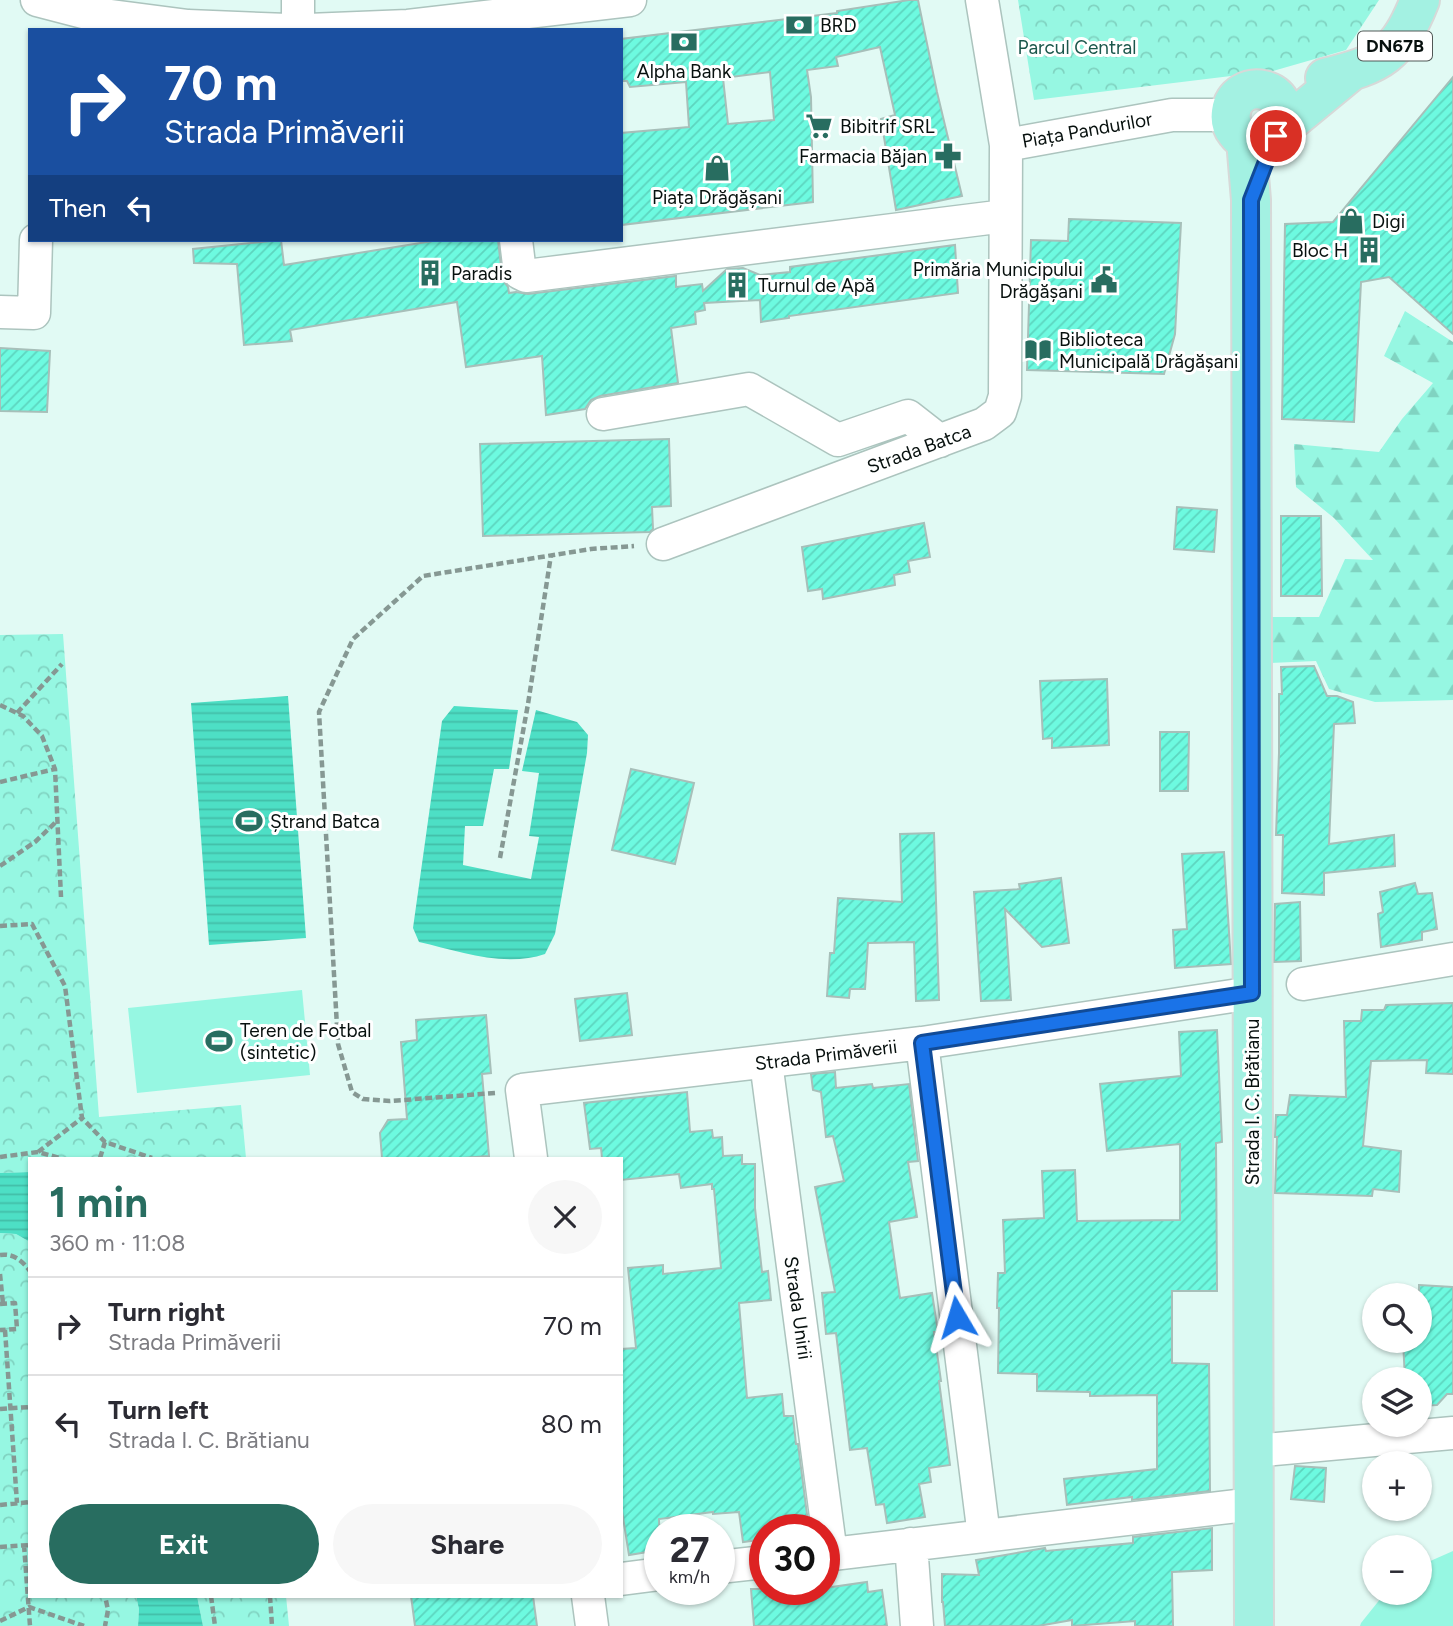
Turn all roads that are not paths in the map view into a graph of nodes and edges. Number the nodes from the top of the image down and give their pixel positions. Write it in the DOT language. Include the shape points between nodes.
graph roads {
  1 [pos="298,0"];
  2 [pos="631,0"];
  3 [pos="982,0"];
  4 [pos="1420,0"];
  5 [pos="41,11"];
  6 [pos="238,28"];
  7 [pos="299,28"];
  8 [pos="358,28"];
  9 [pos="1350,72"];
  10 [pos="1259,130"];
  11 [pos="1006,145"];
  12 [pos="1005,216"];
  13 [pos="36,242"];
  14 [pos="516,242"];
  15 [pos="0,312"];
  16 [pos="603,414"];
  17 [pos="940,441"];
  18 [pos="663,544"];
  19 [pos="1453,959"];
  20 [pos="1303,984"];
  21 [pos="1252,993"];
  22 [pos="922,1043"];
  23 [pos="766,1062"];
  24 [pos="531,1157"];
  25 [pos="1453,1433"];
  26 [pos="1253,1451"];
  27 [pos="1254,1504"];
  28 [pos="823,1514"];
  29 [pos="984,1536"];
  30 [pos="911,1544"];
  31 [pos="840,1553"];
  32 [pos="644,1576"];
  33 [pos="623,1579"];
  34 [pos="588,1598"];
  35 [pos="592,1626"];
  36 [pos="917,1626"];
  37 [pos="1254,1626"];
  1 -- 7 [label="street"];
  2 -- 8 [label="street"];
  3 -- 11 [label="street, Piața Pandurilor"];
  4 -- 9 [label="main road, DN67B" via="1391,51"];
  5 -- 6 [label="street"];
  9 -- 10 [label="main road, DN67B"];
  9 -- 10 [label="main road, DN67B" via="1240,95 1232,108"];
  10 -- 11 [label="street, Piața Pandurilor" via="1172,115"];
  10 -- 21 [label="main road, Strada I. C. Brătianu" via="1251,200"];
  11 -- 12 [label="street, Strada Batca"];
  12 -- 14 [label="street" via="526,276 520,272"];
  12 -- 17 [label="street, Strada Batca" via="1005,396 999,412 984,424"];
  13 -- 15 [label="street" via="34,313"];
  16 -- 17 [label="street" via="749,389 838,440 908,416"];
  17 -- 18 [label="street, Strada Batca"];
  19 -- 20 [label="street"];
  21 -- 22 [label="street, Strada Primăverii"];
  21 -- 26 [label="main road, Strada I. C. Brătianu"];
  22 -- 23 [label="street, Strada Primăverii"];
  22 -- 29 [label="street"];
  23 -- 24 [label="street, Strada Primăverii" via="522,1090"];
  23 -- 28 [label="street, Strada Unirii"];
  25 -- 26 [label="street"];
  26 -- 27 [label="main road, Strada I. C. Brătianu"];
  27 -- 29 [label="street"];
  27 -- 37 [label="main road, Strada I. C. Brătianu"];
  29 -- 30 [label="street"];
  30 -- 31 [label="street"];
  30 -- 36 [label="street"];
  32 -- 33 [label="street"];
  34 -- 35 [label="street"];
}
